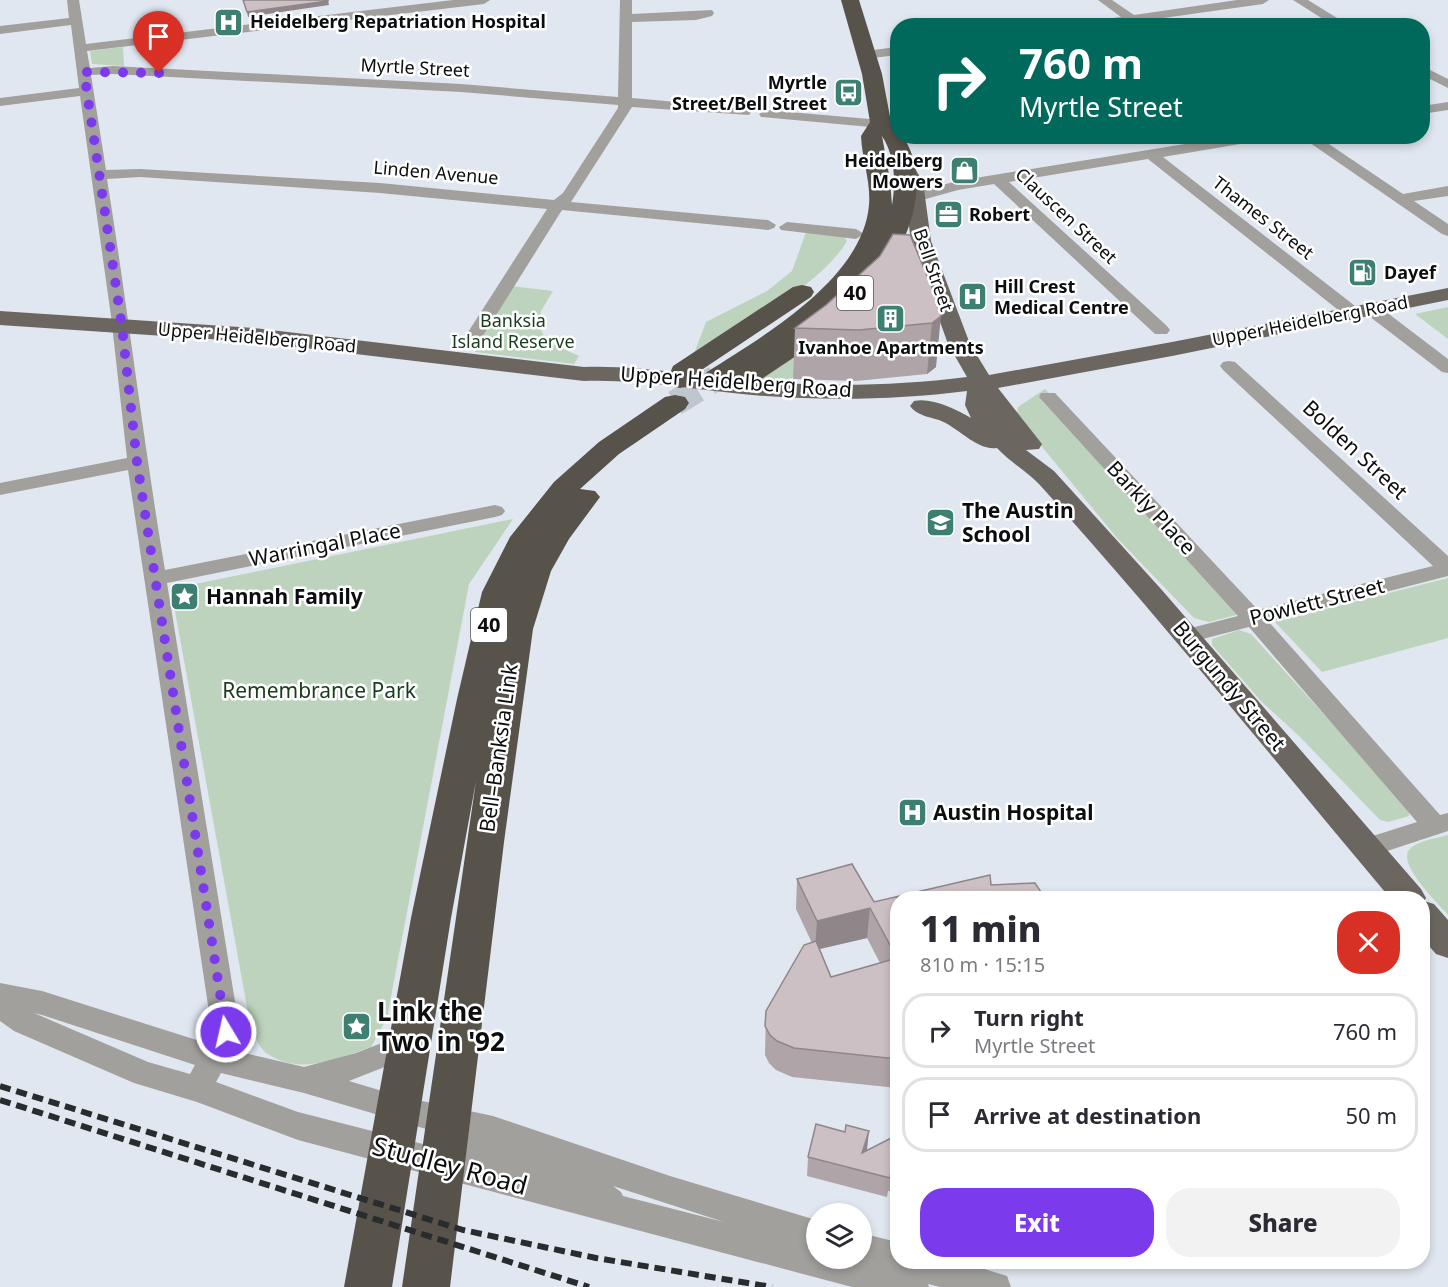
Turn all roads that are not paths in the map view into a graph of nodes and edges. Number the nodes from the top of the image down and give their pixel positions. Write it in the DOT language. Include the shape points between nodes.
graph roads {
  1 [pos="74,0"];
  2 [pos="484,0"];
  3 [pos="626,0"];
  4 [pos="850,0"];
  5 [pos="1104,0"];
  6 [pos="1263,0"];
  7 [pos="1299,0"];
  8 [pos="708,13"];
  9 [pos="626,18"];
  10 [pos="1131,18"];
  11 [pos="1160,18"];
  12 [pos="1330,18"];
  13 [pos="76,21"];
  14 [pos="0,30"];
  15 [pos="81,48"];
  16 [pos="890,52"];
  17 [pos="865,55"];
  18 [pos="84,72"];
  19 [pos="1430,74"];
  20 [pos="1448,84"];
  21 [pos="87,91"];
  22 [pos="0,102"];
  23 [pos="623,102"];
  24 [pos="1448,106"];
  25 [pos="1430,109"];
  26 [pos="744,112"];
  27 [pos="766,114"];
  28 [pos="881,124"];
  29 [pos="890,132"];
  30 [pos="897,144"];
  31 [pos="1198,144"];
  32 [pos="1319,144"];
  33 [pos="1148,150"];
  34 [pos="99,175"];
  35 [pos="998,180"];
  36 [pos="910,181"];
  37 [pos="879,182"];
  38 [pos="1448,191"];
  39 [pos="1401,200"];
  40 [pos="558,204"];
  41 [pos="768,225"];
  42 [pos="787,227"];
  43 [pos="1448,231"];
  44 [pos="856,234"];
  45 [pos="1448,294"];
  46 [pos="1362,311"];
  47 [pos="0,318"];
  48 [pos="122,327"];
  49 [pos="1167,339"];
  50 [pos="472,340"];
  51 [pos="965,355"];
  52 [pos="1229,366"];
  53 [pos="1448,368"];
  54 [pos="716,378"];
  55 [pos="1015,378"];
  56 [pos="748,384"];
  57 [pos="982,390"];
  58 [pos="1045,390"];
  59 [pos="690,394"];
  60 [pos="921,406"];
  61 [pos="1007,414"];
  62 [pos="1019,457"];
  63 [pos="137,462"];
  64 [pos="1045,476"];
  65 [pos="0,489"];
  66 [pos="495,511"];
  67 [pos="1448,569"];
  68 [pos="155,579"];
  69 [pos="1252,619"];
  70 [pos="1187,636"];
  71 [pos="1441,824"];
  72 [pos="1366,848"];
  73 [pos="1403,891"];
  74 [pos="1430,923"];
  75 [pos="1448,944"];
  76 [pos="0,995"];
  77 [pos="0,1005"];
  78 [pos="410,1044"];
  79 [pos="212,1058"];
  80 [pos="304,1080"];
  81 [pos="198,1089"];
  82 [pos="393,1145"];
  83 [pos="444,1152"];
  84 [pos="577,1180"];
  85 [pos="806,1232"];
  86 [pos="872,1251"];
  87 [pos="890,1256"];
  88 [pos="932,1269"];
  89 [pos="370,1274"];
  90 [pos="427,1282"];
  91 [pos="913,1287"];
  92 [pos="995,1287"];
  1 -- 13 [label="street"];
  2 -- 15 [label="street"];
  3 -- 9 [label="street"];
  4 -- 17 [label="highway, Bell Street / 40"];
  5 -- 10 [label="street"];
  6 -- 11 [label="street"];
  7 -- 12 [label="street"];
  8 -- 9 [label="street"];
  9 -- 23 [label="street"];
  13 -- 14 [label="street"];
  13 -- 15 [label="street"];
  15 -- 18 [label="street"];
  16 -- 17 [label="street"];
  17 -- 28 [label="highway, Bell Street / 40"];
  18 -- 21 [label="street"];
  18 -- 23 [label="street, Myrtle Street" via="113,70 461,88"];
  19 -- 20 [label="street"];
  21 -- 22 [label="street"];
  21 -- 34 [label="street"];
  23 -- 26 [label="street, Myrtle Street"];
  23 -- 40 [label="street" via="625,108 569,196"];
  24 -- 25 [label="street"];
  27 -- 28 [label="street"];
  28 -- 29 [label="highway, Bell Street / 40"];
  28 -- 37 [label="highway, Bell Street / 40" via="872,136"];
  30 -- 36 [label="highway, Bell Street / 40"];
  31 -- 33 [label="street"];
  32 -- 39 [label="street"];
  33 -- 35 [label="street"];
  33 -- 46 [label="street, Thames Street"];
  34 -- 40 [label="street, Linden Avenue" via="140,173 380,188"];
  34 -- 48 [label="street"];
  35 -- 36 [label="street" via="945,188"];
  35 -- 49 [label="street, Clauscen Street"];
  36 -- 51 [label="main road, Bell Street" via="921,241"];
  36 -- 56 [label="highway, 40" via="904,186 901,218 874,270 827,322"];
  37 -- 44 [label="highway"];
  37 -- 54 [label="highway, 40" via="878,220 869,242 841,282 798,322"];
  38 -- 39 [label="street"];
  39 -- 43 [label="street"];
  40 -- 41 [label="street, Linden Avenue"];
  40 -- 50 [label="street"];
  42 -- 44 [label="street"];
  44 -- 59 [label="highway" via="813,284 681,374"];
  45 -- 46 [label="main road, Upper Heidelberg Road"];
  46 -- 49 [label="main road, Upper Heidelberg Road"];
  46 -- 53 [label="street, Thames Street"];
  47 -- 48 [label="main road, Upper Heidelberg Road"];
  48 -- 59 [label="main road, Upper Heidelberg Road" via="254,335 584,374 596,382 629,382"];
  48 -- 63 [label="street"];
  49 -- 55 [label="main road, Upper Heidelberg Road"];
  49 -- 58 [label="main road, Upper Heidelberg Road" via="1106,370"];
  51 -- 55 [label="main road"];
  51 -- 57 [label="main road, Bell Street"];
  52 -- 67 [label="street, Bolden Street"];
  55 -- 57 [label="main road, Upper Heidelberg Road"];
  56 -- 57 [label="main road, Upper Heidelberg Road" via="819,392"];
  56 -- 59 [label="main road, Upper Heidelberg Road"];
  57 -- 58 [label="main road, Upper Heidelberg Road"];
  57 -- 60 [label="main road, Upper Heidelberg Road"];
  57 -- 61 [label="main road, Burgundy Street"];
  57 -- 62 [label="main road, Burgundy Street" via="981,416"];
  58 -- 61 [label="main road" via="1017,402"];
  58 -- 69 [label="street, Barkly Place"];
  59 -- 60 [label="main road, Upper Heidelberg Road" via="848,410"];
  59 -- 78 [label="highway, Bell–Banksia Link / 40" via="609,448 564,488 525,537 506,573 492,612 474,699"];
  59 -- 83 [label="highway, Bell–Banksia Link / 40" via="592,489 555,536 527,590 510,673"];
  60 -- 62 [label="main road" via="953,417"];
  61 -- 64 [label="main road, Burgundy Street" via="1028,440"];
  62 -- 64 [label="main road, Burgundy Street"];
  63 -- 65 [label="street"];
  63 -- 68 [label="street"];
  64 -- 70 [label="main road, Burgundy Street"];
  66 -- 68 [label="street, Warringal Place"];
  67 -- 69 [label="street, Powlett Street"];
  68 -- 79 [label="street" via="226,1032"];
  69 -- 70 [label="street, Powlett Street"];
  69 -- 71 [label="street" via="1357,741"];
  70 -- 72 [label="main road, Burgundy Street"];
  71 -- 72 [label="street"];
  72 -- 73 [label="main road, Burgundy Street"];
  74 -- 75 [label="main road"];
  76 -- 79 [label="street, Studley Road" via="42,1003"];
  77 -- 81 [label="street, Studley Road" via="24,1022 144,1074"];
  78 -- 80 [label="street" via="359,1065"];
  78 -- 82 [label="highway, Bell–Banksia Link / 40"];
  79 -- 80 [label="street, Studley Road"];
  79 -- 81 [label="street"];
  80 -- 82 [label="street, Studley Road"];
  81 -- 82 [label="street, Studley Road" via="298,1126"];
  82 -- 83 [label="street, Studley Road"];
  82 -- 83 [label="street"];
  82 -- 89 [label="highway, 40"];
  83 -- 84 [label="street, Studley Road"];
  83 -- 84 [label="street, Studley Road" via="493,1130"];
  83 -- 90 [label="highway, 40"];
  84 -- 85 [label="street, Studley Road"];
  84 -- 91 [label="street, Studley Road" via="617,1208"];
  86 -- 87 [label="street"];
  88 -- 92 [label="street"];
}
